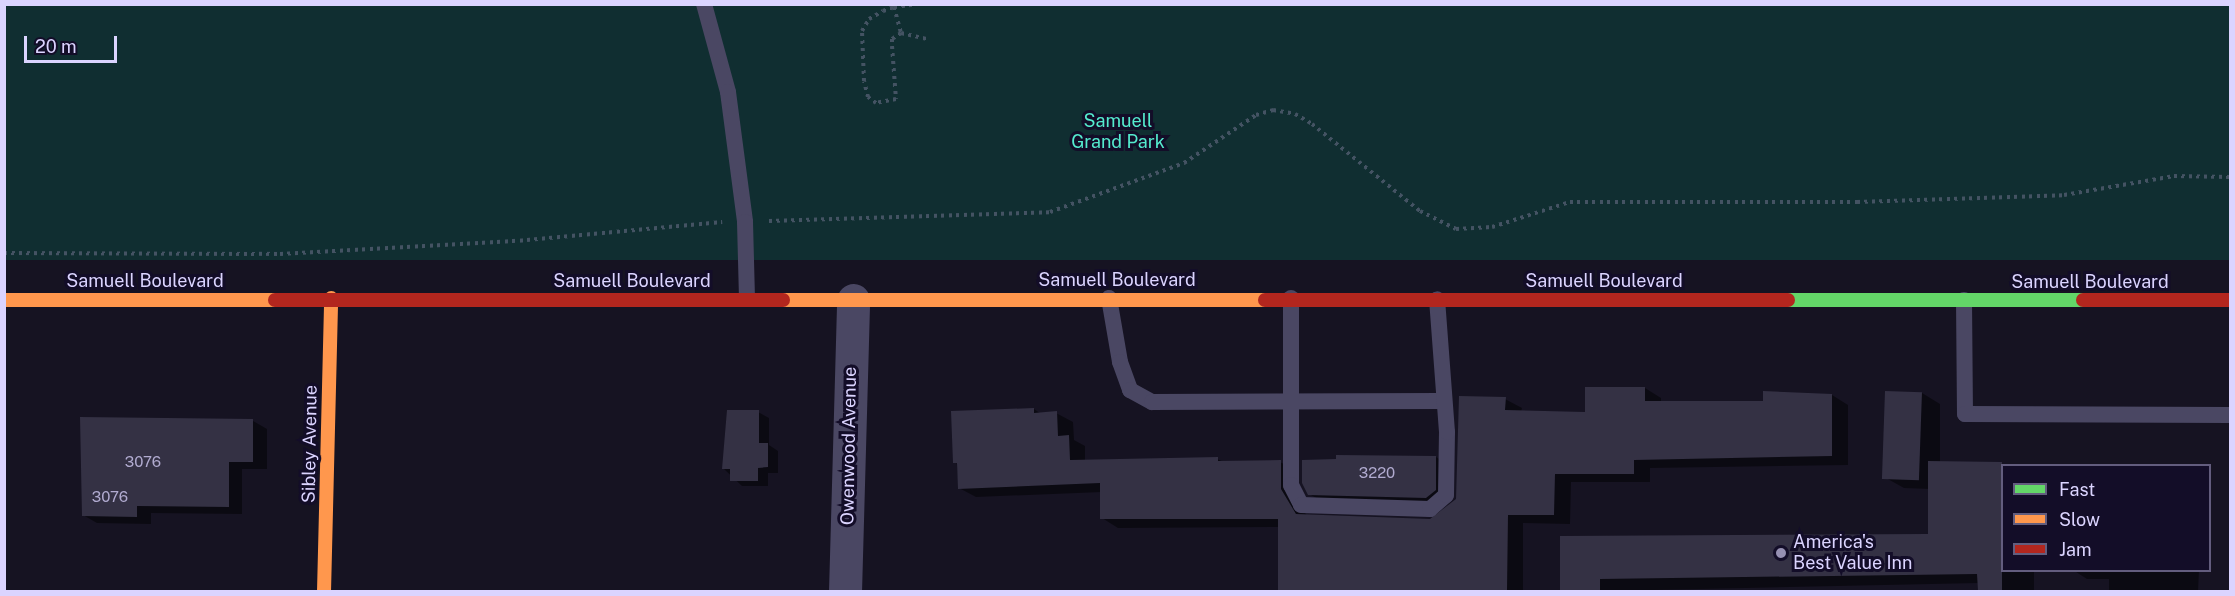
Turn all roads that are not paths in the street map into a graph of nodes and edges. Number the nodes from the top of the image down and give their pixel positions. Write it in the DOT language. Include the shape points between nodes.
graph roads {
  1 [pos="704,4"];
  2 [pos="331,298"];
  3 [pos="1109,298"];
  4 [pos="1291,298"];
  5 [pos="747,299"];
  6 [pos="1437,299"];
  7 [pos="4,300"];
  8 [pos="853,300"];
  9 [pos="1964,300"];
  10 [pos="2230,300"];
  11 [pos="1442,401"];
  12 [pos="1290,403"];
  13 [pos="2230,415"];
  14 [pos="324,591"];
  15 [pos="845,591"];
  1 -- 5 [label="lane" via="728,92 745,222"];
  2 -- 5 [label="main road, Samuell Boulevard"];
  2 -- 7 [label="main road, Samuell Boulevard"];
  2 -- 14 [label="main road, Sibley Avenue"];
  3 -- 4 [label="main road, Samuell Boulevard"];
  3 -- 8 [label="main road, Samuell Boulevard"];
  3 -- 12 [label="lane" via="1120,362 1130,390 1152,402"];
  4 -- 6 [label="main road, Samuell Boulevard"];
  4 -- 12 [label="lane"];
  5 -- 8 [label="main road, Samuell Boulevard"];
  6 -- 9 [label="main road, Samuell Boulevard"];
  6 -- 11 [label="lane"];
  8 -- 15 [label="street, Owenwood Avenue"];
  9 -- 10 [label="main road, Samuell Boulevard"];
  9 -- 13 [label="lane" via="1965,414"];
  11 -- 12 [label="lane"];
  11 -- 12 [label="lane" via="1447,432 1446,495 1430,509 1301,505 1291,485"];
}
